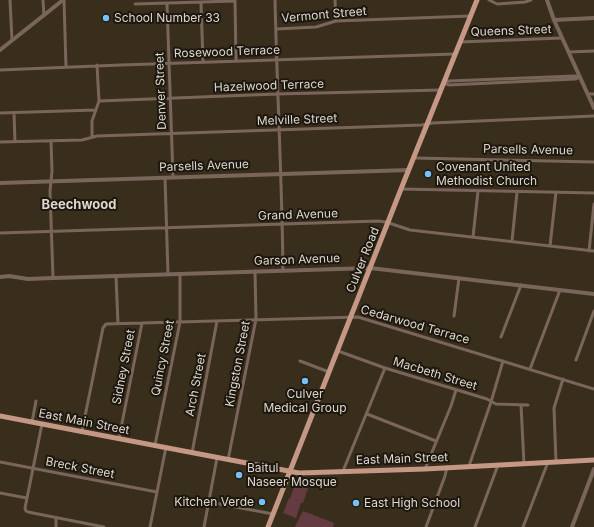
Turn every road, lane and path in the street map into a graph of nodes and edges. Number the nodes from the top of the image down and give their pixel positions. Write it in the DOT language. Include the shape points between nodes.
graph roads {
  1 [pos="10,0"];
  2 [pos="43,0"];
  3 [pos="64,0"];
  4 [pos="275,0"];
  5 [pos="335,0"];
  6 [pos="477,0"];
  7 [pos="489,0"];
  8 [pos="531,0"];
  9 [pos="547,0"];
  10 [pos="235,1"];
  11 [pos="201,3"];
  12 [pos="135,4"];
  13 [pos="167,4"];
  14 [pos="44,16"];
  15 [pos="470,16"];
  16 [pos="594,18"];
  17 [pos="554,20"];
  18 [pos="336,21"];
  19 [pos="276,29"];
  20 [pos="562,38"];
  21 [pos="12,40"];
  22 [pos="460,42"];
  23 [pos="0,50"];
  24 [pos="594,51"];
  25 [pos="569,52"];
  26 [pos="455,54"];
  27 [pos="277,60"];
  28 [pos="236,61"];
  29 [pos="204,62"];
  30 [pos="169,63"];
  31 [pos="97,65"];
  32 [pos="66,68"];
  33 [pos="0,70"];
  34 [pos="580,77"];
  35 [pos="444,83"];
  36 [pos="441,90"];
  37 [pos="277,94"];
  38 [pos="588,94"];
  39 [pos="594,94"];
  40 [pos="171,98"];
  41 [pos="99,101"];
  42 [pos="594,108"];
  43 [pos="96,110"];
  44 [pos="0,113"];
  45 [pos="14,113"];
  46 [pos="594,116"];
  47 [pos="427,124"];
  48 [pos="279,130"];
  49 [pos="172,133"];
  50 [pos="92,137"];
  51 [pos="51,141"];
  52 [pos="0,142"];
  53 [pos="15,142"];
  54 [pos="414,158"];
  55 [pos="594,162"];
  56 [pos="409,170"];
  57 [pos="281,174"];
  58 [pos="173,177"];
  59 [pos="165,178"];
  60 [pos="51,181"];
  61 [pos="0,183"];
  62 [pos="401,189"];
  63 [pos="478,191"];
  64 [pos="517,192"];
  65 [pos="556,192"];
  66 [pos="594,193"];
  67 [pos="594,204"];
  68 [pos="388,222"];
  69 [pos="282,224"];
  70 [pos="167,228"];
  71 [pos="51,232"];
  72 [pos="0,233"];
  73 [pos="473,237"];
  74 [pos="512,242"];
  75 [pos="550,246"];
  76 [pos="589,251"];
  77 [pos="594,251"];
  78 [pos="370,268"];
  79 [pos="255,271"];
  80 [pos="283,271"];
  81 [pos="168,274"];
  82 [pos="180,274"];
  83 [pos="0,276"];
  84 [pos="116,276"];
  85 [pos="53,278"];
  86 [pos="459,278"];
  87 [pos="520,286"];
  88 [pos="560,290"];
  89 [pos="594,294"];
  90 [pos="594,311"];
  91 [pos="351,316"];
  92 [pos="454,316"];
  93 [pos="256,319"];
  94 [pos="217,321"];
  95 [pos="180,322"];
  96 [pos="142,323"];
  97 [pos="118,324"];
  98 [pos="501,337"];
  99 [pos="338,351"];
  100 [pos="576,360"];
  101 [pos="300,361"];
  102 [pos="503,361"];
  103 [pos="385,368"];
  104 [pos="530,370"];
  105 [pos="329,372"];
  106 [pos="562,379"];
  107 [pos="594,389"];
  108 [pos="456,390"];
  109 [pos="36,401"];
  110 [pos="491,402"];
  111 [pos="521,405"];
  112 [pos="528,405"];
  113 [pos="367,414"];
  114 [pos="0,416"];
  115 [pos="32,422"];
  116 [pos="42,424"];
  117 [pos="82,431"];
  118 [pos="119,438"];
  119 [pos="436,441"];
  120 [pos="155,445"];
  121 [pos="166,448"];
  122 [pos="192,453"];
  123 [pos="217,458"];
  124 [pos="228,460"];
  125 [pos="594,460"];
  126 [pos="0,462"];
  127 [pos="548,462"];
  128 [pos="556,462"];
  129 [pos="524,464"];
  130 [pos="498,465"];
  131 [pos="469,466"];
  132 [pos="447,467"];
  133 [pos="34,468"];
  134 [pos="425,469"];
  135 [pos="594,469"];
  136 [pos="290,472"];
  137 [pos="343,472"];
  138 [pos="156,492"];
  139 [pos="0,493"];
  140 [pos="27,498"];
  141 [pos="209,502"];
  142 [pos="273,514"];
  143 [pos="56,518"];
  144 [pos="96,526"];
  145 [pos="56,527"];
  146 [pos="104,527"];
  147 [pos="150,527"];
  148 [pos="204,527"];
  149 [pos="268,527"];
  150 [pos="426,527"];
  151 [pos="474,527"];
  152 [pos="523,527"];
  153 [pos="572,527"];
  1 -- 21 [label="street"];
  2 -- 14 [label="street"];
  3 -- 14 [label="street"];
  3 -- 32 [label="street"];
  4 -- 19 [label="street"];
  5 -- 18 [label="street"];
  6 -- 15 [label="main road, Culver Road"];
  7 -- 8 [label="street" via="498,4"];
  9 -- 17 [label="street"];
  10 -- 11 [label="street"];
  10 -- 28 [label="street"];
  11 -- 13 [label="street"];
  11 -- 29 [label="street"];
  12 -- 13 [label="street"];
  13 -- 30 [label="street, Denver Street"];
  14 -- 21 [label="street"];
  15 -- 18 [label="street, Vermont Street"];
  15 -- 22 [label="main road, Culver Road"];
  16 -- 17 [label="street"];
  17 -- 20 [label="street"];
  18 -- 19 [label="street, Vermont Street" via="316,27"];
  19 -- 27 [label="street"];
  20 -- 22 [label="street, Queens Street"];
  20 -- 25 [label="street"];
  21 -- 23 [label="street"];
  22 -- 26 [label="main road, Culver Road"];
  24 -- 25 [label="street"];
  25 -- 34 [label="street"];
  26 -- 27 [label="street, Rosewood Terrace"];
  26 -- 35 [label="main road, Culver Road"];
  27 -- 28 [label="street, Rosewood Terrace"];
  27 -- 37 [label="street"];
  28 -- 29 [label="street, Rosewood Terrace"];
  29 -- 30 [label="street, Rosewood Terrace"];
  30 -- 31 [label="street, Rosewood Terrace"];
  30 -- 40 [label="street, Denver Street"];
  31 -- 32 [label="street, Rosewood Terrace"];
  31 -- 41 [label="street"];
  32 -- 33 [label="street, Rosewood Terrace"];
  34 -- 35 [label="street" via="456,85"];
  34 -- 38 [label="street"];
  35 -- 36 [label="main road, Culver Road"];
  36 -- 37 [label="street, Hazelwood Terrace"];
  36 -- 47 [label="main road, Culver Road"];
  37 -- 40 [label="street, Hazelwood Terrace"];
  37 -- 48 [label="street"];
  38 -- 39 [label="street"];
  38 -- 42 [label="street"];
  40 -- 41 [label="street, Hazelwood Terrace"];
  40 -- 49 [label="street, Denver Street"];
  41 -- 43 [label="street"];
  43 -- 45 [label="street"];
  43 -- 50 [label="street" via="92,121"];
  44 -- 45 [label="street"];
  45 -- 53 [label="street"];
  46 -- 47 [label="street, Melville Street"];
  47 -- 48 [label="street, Melville Street"];
  47 -- 54 [label="main road, Culver Road"];
  48 -- 49 [label="street, Melville Street"];
  48 -- 57 [label="street"];
  49 -- 50 [label="street, Melville Street"];
  49 -- 58 [label="street, Denver Street"];
  50 -- 51 [label="street, Melville Street" via="82,140"];
  51 -- 53 [label="street, Melville Street"];
  51 -- 60 [label="street"];
  52 -- 53 [label="street, Melville Street"];
  54 -- 55 [label="street, Parsells Avenue"];
  54 -- 56 [label="main road, Culver Road"];
  56 -- 57 [label="street, Parsells Avenue"];
  56 -- 62 [label="main road, Culver Road"];
  57 -- 58 [label="street, Parsells Avenue"];
  57 -- 69 [label="street"];
  58 -- 59 [label="street, Parsells Avenue"];
  59 -- 60 [label="street, Parsells Avenue"];
  59 -- 70 [label="street"];
  60 -- 61 [label="street, Parsells Avenue"];
  60 -- 71 [label="street"];
  62 -- 63 [label="street"];
  62 -- 68 [label="main road, Culver Road"];
  63 -- 64 [label="street"];
  63 -- 73 [label="street"];
  64 -- 65 [label="street"];
  64 -- 74 [label="street"];
  65 -- 66 [label="street"];
  65 -- 75 [label="street"];
  67 -- 76 [label="street"];
  68 -- 69 [label="street, Grand Avenue"];
  68 -- 73 [label="street, Grand Avenue" via="410,230"];
  68 -- 78 [label="main road, Culver Road"];
  69 -- 70 [label="street, Grand Avenue"];
  69 -- 80 [label="street"];
  70 -- 71 [label="street, Grand Avenue"];
  70 -- 81 [label="street"];
  71 -- 72 [label="street, Grand Avenue"];
  71 -- 85 [label="street"];
  73 -- 74 [label="street, Grand Avenue"];
  74 -- 75 [label="street, Grand Avenue"];
  75 -- 76 [label="street, Grand Avenue"];
  76 -- 77 [label="street, Grand Avenue"];
  78 -- 80 [label="street, Garson Avenue"];
  78 -- 86 [label="street, Garson Avenue"];
  78 -- 91 [label="main road, Culver Road"];
  79 -- 80 [label="street, Garson Avenue"];
  79 -- 82 [label="street, Garson Avenue"];
  79 -- 93 [label="street, Kingston Street"];
  81 -- 82 [label="street, Garson Avenue"];
  81 -- 84 [label="street, Garson Avenue"];
  82 -- 95 [label="street, Quincy Street"];
  83 -- 85 [label="street, Garson Avenue"];
  84 -- 85 [label="street, Garson Avenue"];
  84 -- 97 [label="street"];
  86 -- 87 [label="street, Garson Avenue"];
  86 -- 92 [label="street"];
  87 -- 88 [label="street, Garson Avenue"];
  87 -- 98 [label="street"];
  88 -- 89 [label="street, Garson Avenue"];
  88 -- 104 [label="street"];
  90 -- 100 [label="street"];
  91 -- 93 [label="street, Cedarwood Terrace"];
  91 -- 99 [label="main road, Culver Road"];
  91 -- 102 [label="street, Cedarwood Terrace" via="362,317"];
  93 -- 94 [label="street, Cedarwood Terrace"];
  93 -- 124 [label="street, Kingston Street"];
  94 -- 95 [label="street, Cedarwood Terrace"];
  94 -- 122 [label="street, Arch Street"];
  95 -- 96 [label="street, Cedarwood Terrace"];
  95 -- 120 [label="street, Quincy Street"];
  96 -- 97 [label="street, Cedarwood Terrace"];
  96 -- 118 [label="street, Sidney Street"];
  97 -- 117 [label="street, Cedarwood Terrace" via="105,325 103,328"];
  99 -- 103 [label="street, Macbeth Street"];
  99 -- 105 [label="main road, Culver Road"];
  101 -- 105 [label="street"];
  102 -- 104 [label="street, Cedarwood Terrace"];
  102 -- 110 [label="street"];
  103 -- 108 [label="street, Macbeth Street"];
  103 -- 113 [label="street"];
  104 -- 106 [label="street, Cedarwood Terrace"];
  105 -- 136 [label="main road, Culver Road"];
  106 -- 107 [label="street, Cedarwood Terrace"];
  106 -- 128 [label="street" via="554,408"];
  108 -- 110 [label="street, Macbeth Street"];
  108 -- 119 [label="street"];
  109 -- 115 [label="street"];
  110 -- 111 [label="street, Macbeth Street"];
  110 -- 131 [label="street"];
  111 -- 112 [label="street, Macbeth Street"];
  111 -- 129 [label="street"];
  113 -- 119 [label="street"];
  113 -- 137 [label="street"];
  114 -- 115 [label="main road, East Main Street"];
  115 -- 116 [label="main road, East Main Street"];
  116 -- 117 [label="main road, East Main Street"];
  116 -- 133 [label="street"];
  117 -- 118 [label="main road, East Main Street"];
  118 -- 120 [label="main road, East Main Street"];
  119 -- 134 [label="street"];
  120 -- 121 [label="main road, East Main Street"];
  121 -- 122 [label="main road, East Main Street"];
  121 -- 138 [label="street"];
  122 -- 123 [label="main road, East Main Street"];
  123 -- 124 [label="main road, East Main Street"];
  123 -- 141 [label="street"];
  124 -- 136 [label="main road, East Main Street"];
  125 -- 128 [label="main road, East Main Street"];
  126 -- 133 [label="street, Breck Street"];
  127 -- 128 [label="main road, East Main Street"];
  127 -- 129 [label="main road, East Main Street"];
  127 -- 152 [label="street"];
  129 -- 130 [label="main road, East Main Street"];
  130 -- 131 [label="main road, East Main Street"];
  130 -- 151 [label="street"];
  131 -- 132 [label="main road, East Main Street"];
  132 -- 134 [label="main road, East Main Street"];
  132 -- 150 [label="street"];
  133 -- 138 [label="street, Breck Street"];
  133 -- 140 [label="street"];
  134 -- 137 [label="main road, East Main Street"];
  135 -- 153 [label="street"];
  136 -- 137 [label="main road, East Main Street"];
  136 -- 142 [label="main road, Culver Road"];
  138 -- 147 [label="street"];
  139 -- 140 [label="street"];
  140 -- 143 [label="street" via="26,511"];
  141 -- 142 [label="street"];
  141 -- 148 [label="street"];
  142 -- 149 [label="main road, Culver Road"];
  143 -- 144 [label="street"];
  143 -- 145 [label="street"];
  144 -- 146 [label="street"];
}
